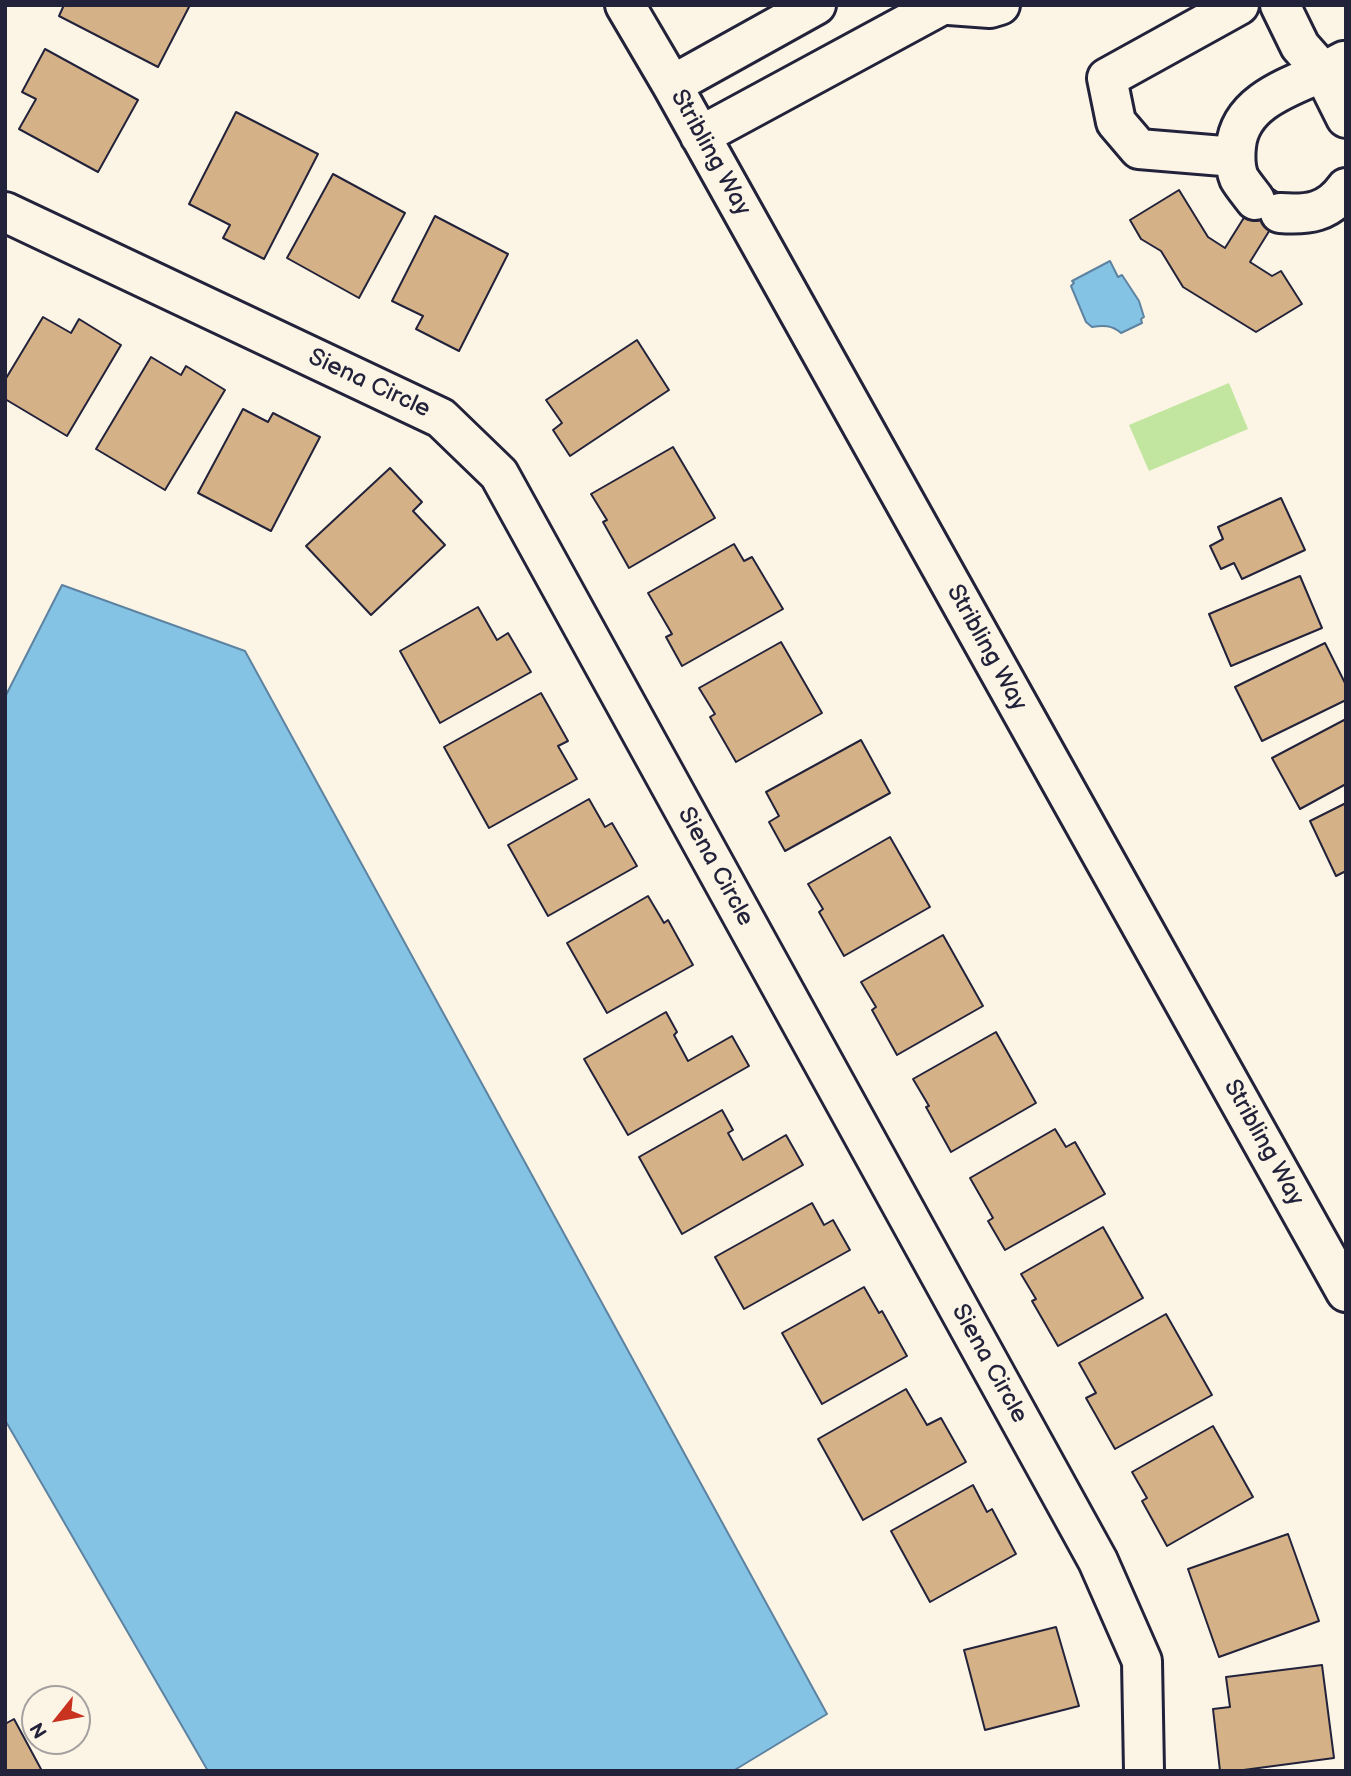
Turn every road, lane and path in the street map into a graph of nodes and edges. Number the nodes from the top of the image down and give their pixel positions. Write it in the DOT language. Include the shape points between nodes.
graph roads {
  1 [pos="625,5"];
  2 [pos="816,5"];
  3 [pos="942,5"];
  4 [pos="949,5"];
  5 [pos="1000,5"];
  6 [pos="1240,5"];
  7 [pos="1280,5"];
  8 [pos="1334,66"];
  9 [pos="672,85"];
  10 [pos="1346,118"];
  11 [pos="700,136"];
  12 [pos="1235,157"];
  13 [pos="1346,188"];
  14 [pos="5,212"];
  15 [pos="1346,1292"];
  16 [pos="1144,1771"];
  1 -- 9 [label="street, Stribling Way"];
  2 -- 9 [label="street"];
  3 -- 11 [label="street"];
  4 -- 5 [label="street"];
  6 -- 12 [label="street" via="1107,78 1116,122 1139,149"];
  7 -- 8 [label="street" via="1300,46"];
  8 -- 10 [label="street"];
  8 -- 12 [label="street" via="1260,104 1245,118"];
  9 -- 11 [label="street, Stribling Way"];
  11 -- 15 [label="street, Stribling Way"];
  12 -- 13 [label="street" via="1239,177 1268,207 1304,215 1323,209"];
  14 -- 16 [label="street, Siena Circle" via="441,418 499,474 1098,1561 1142,1661"];
}
